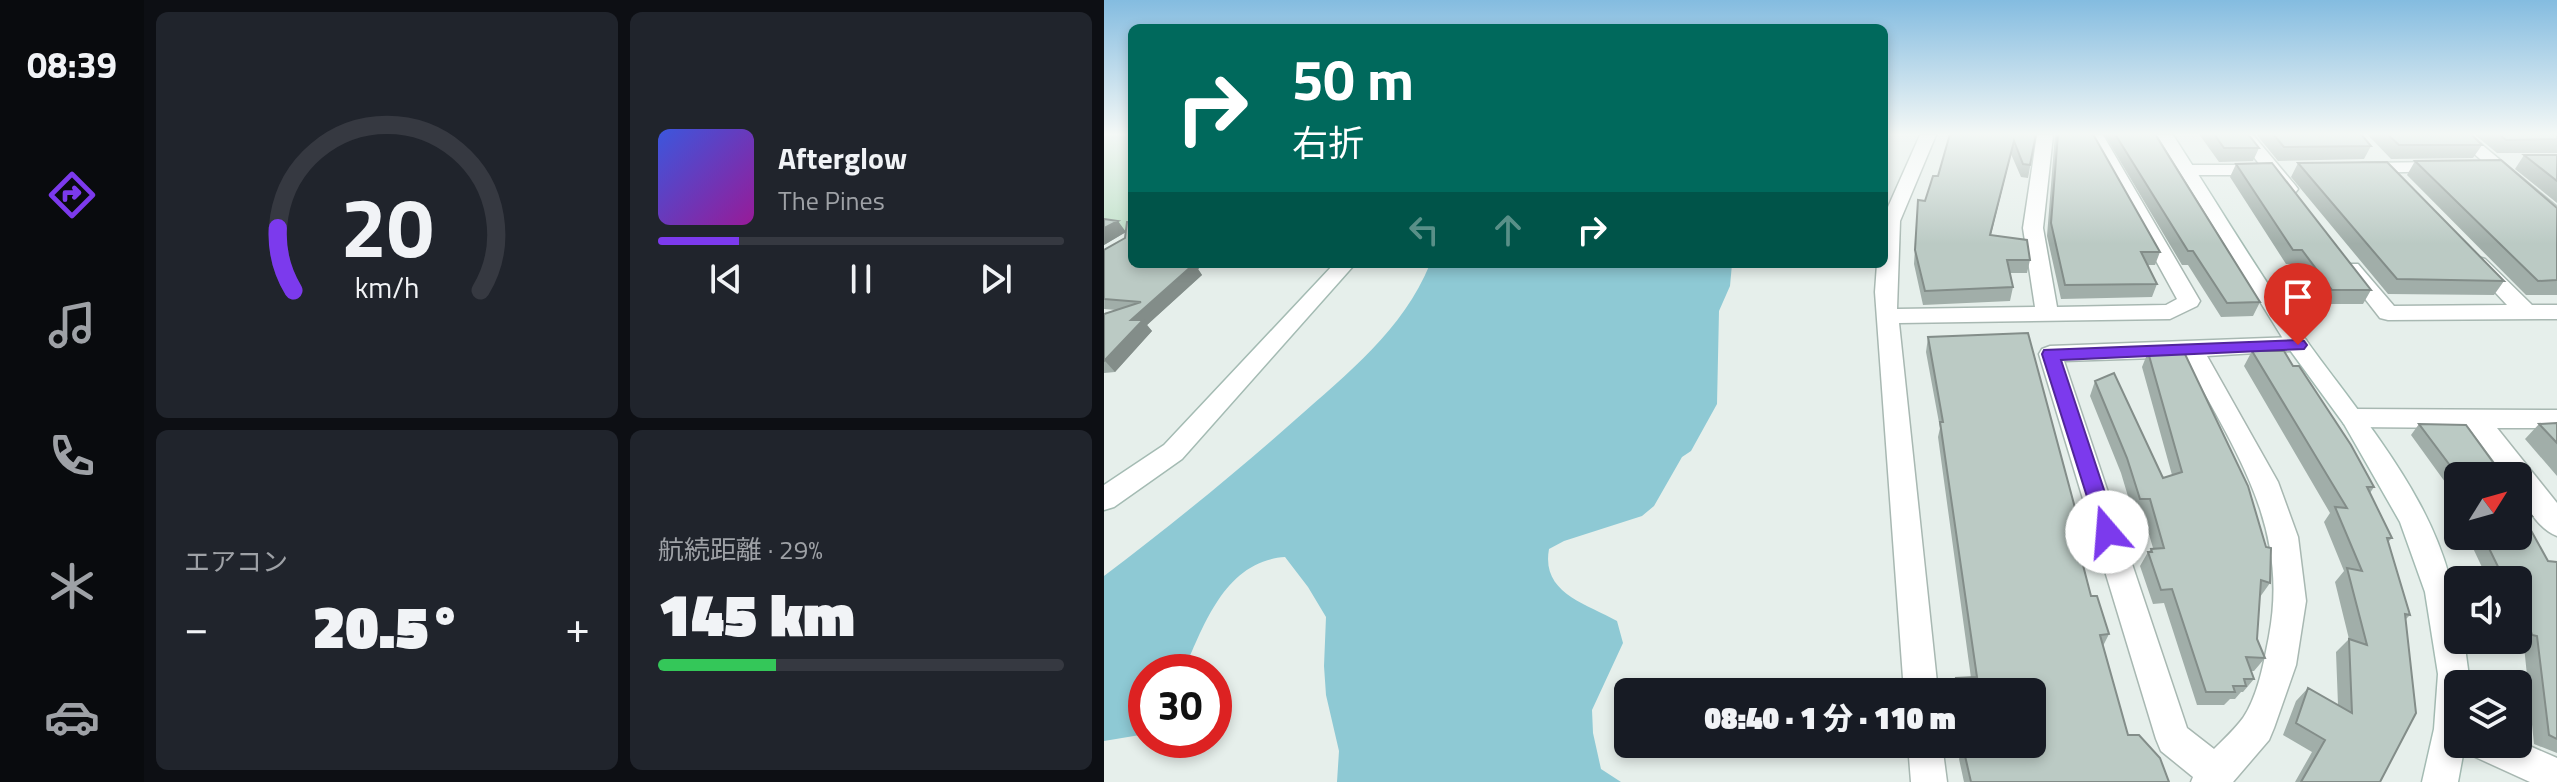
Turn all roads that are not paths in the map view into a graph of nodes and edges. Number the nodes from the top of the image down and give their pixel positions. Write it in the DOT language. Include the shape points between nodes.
graph roads {
  1 [pos="1912,171"];
  2 [pos="2040,171"];
  3 [pos="2116,171"];
  4 [pos="2189,171"];
  5 [pos="2283,171"];
  6 [pos="2389,171"];
  7 [pos="2504,171"];
  8 [pos="2404,187"];
  9 [pos="2303,207"];
  10 [pos="2557,217"];
  11 [pos="2464,248"];
  12 [pos="1888,256"];
  13 [pos="2343,258"];
  14 [pos="1341,268"];
  15 [pos="1887,268"];
  16 [pos="2047,312"];
  17 [pos="2526,312"];
  18 [pos="2557,312"];
  19 [pos="1887,316"];
  20 [pos="2298,345"];
  21 [pos="2192,349"];
  22 [pos="2353,418"];
  23 [pos="2557,419"];
  24 [pos="2477,420"];
  25 [pos="1104,499"];
  26 [pos="2557,524"];
  27 [pos="2453,670"];
  28 [pos="1920,678"];
  29 [pos="1926,758"];
  30 [pos="2446,758"];
  31 [pos="2516,758"];
  32 [pos="2557,776"];
  33 [pos="2213,778"];
  34 [pos="1929,782"];
  35 [pos="2440,782"];
  1 -- 12 [label="street" via="1891,221"];
  2 -- 16 [label="street" via="2033,228"];
  3 -- 16 [label="street" via="2189,301 2170,312"];
  4 -- 20 [label="street"];
  5 -- 9 [label="street"];
  6 -- 8 [label="street"];
  7 -- 10 [label="street"];
  11 -- 17 [label="street"];
  13 -- 17 [label="street" via="2388,313"];
  14 -- 25 [label="street" via="1173,452"];
  15 -- 19 [label="street"];
  16 -- 19 [label="street"];
  17 -- 18 [label="street"];
  19 -- 28 [label="street"];
  20 -- 21 [label="street"];
  20 -- 22 [label="street"];
  21 -- 33 [label="street" via="2265,482 2284,537 2291,601 2280,665 2257,728"];
  21 -- 33 [label="street" via="2050,354 2173,739"];
  22 -- 24 [label="street"];
  22 -- 27 [label="street" via="2413,519 2440,592"];
  23 -- 24 [label="street"];
  24 -- 26 [label="street"];
  29 -- 34 [label="street"];
  30 -- 35 [label="street"];
  31 -- 32 [label="street"];
}
